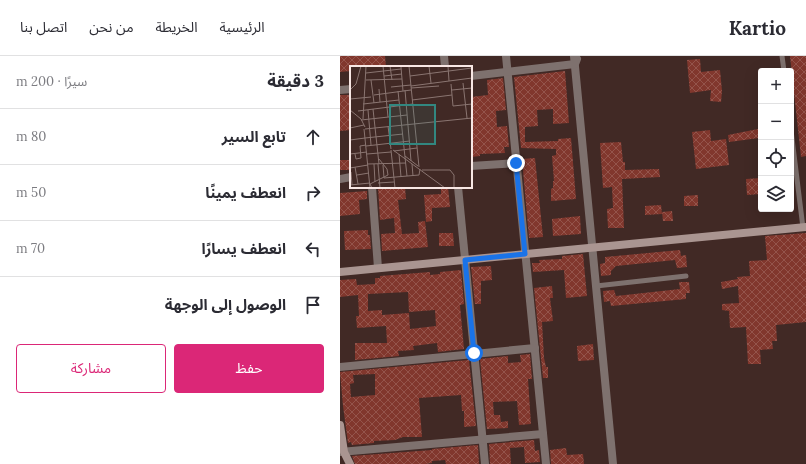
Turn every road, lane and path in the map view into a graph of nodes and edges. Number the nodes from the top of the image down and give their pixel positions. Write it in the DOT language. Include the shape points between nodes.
graph roads {
  1 [pos="444,56"];
  2 [pos="506,56"];
  3 [pos="782,56"];
  4 [pos="576,59"];
  5 [pos="446,66"];
  6 [pos="784,68"];
  7 [pos="507,72"];
  8 [pos="472,76"];
  9 [pos="350,89"];
  10 [pos="340,90"];
  11 [pos="792,140"];
  12 [pos="516,163"];
  13 [pos="472,166"];
  14 [pos="350,178"];
  15 [pos="340,179"];
  16 [pos="372,188"];
  17 [pos="458,188"];
  18 [pos="805,228"];
  19 [pos="592,248"];
  20 [pos="525,254"];
  21 [pos="465,260"];
  22 [pos="378,268"];
  23 [pos="340,272"];
  24 [pos="686,276"];
  25 [pos="596,286"];
  26 [pos="535,348"];
  27 [pos="474,353"];
  28 [pos="340,367"];
  29 [pos="340,425"];
  30 [pos="543,434"];
  31 [pos="483,440"];
  32 [pos="342,452"];
  33 [pos="350,464"];
  34 [pos="485,464"];
  35 [pos="546,464"];
  36 [pos="613,464"];
  1 -- 5 [label="street"];
  2 -- 7 [label="street"];
  3 -- 6 [label="lane"];
  4 -- 7 [label="street"];
  4 -- 19 [label="street"];
  7 -- 8 [label="street"];
  7 -- 12 [label="street"];
  9 -- 10 [label="street"];
  11 -- 18 [label="lane"];
  12 -- 13 [label="street"];
  12 -- 20 [label="street"];
  14 -- 15 [label="street"];
  16 -- 22 [label="street"];
  17 -- 21 [label="street"];
  18 -- 19 [label="main road"];
  19 -- 20 [label="main road"];
  19 -- 25 [label="street"];
  20 -- 21 [label="main road"];
  20 -- 26 [label="street"];
  21 -- 22 [label="main road"];
  21 -- 27 [label="street"];
  22 -- 23 [label="main road"];
  24 -- 25 [label="lane"];
  25 -- 36 [label="street"];
  26 -- 27 [label="street"];
  26 -- 30 [label="street"];
  27 -- 28 [label="street"];
  27 -- 31 [label="street"];
  29 -- 32 [label="main road"];
  30 -- 31 [label="street"];
  30 -- 35 [label="street"];
  31 -- 32 [label="street"];
  31 -- 34 [label="street"];
  32 -- 33 [label="main road"];
}
